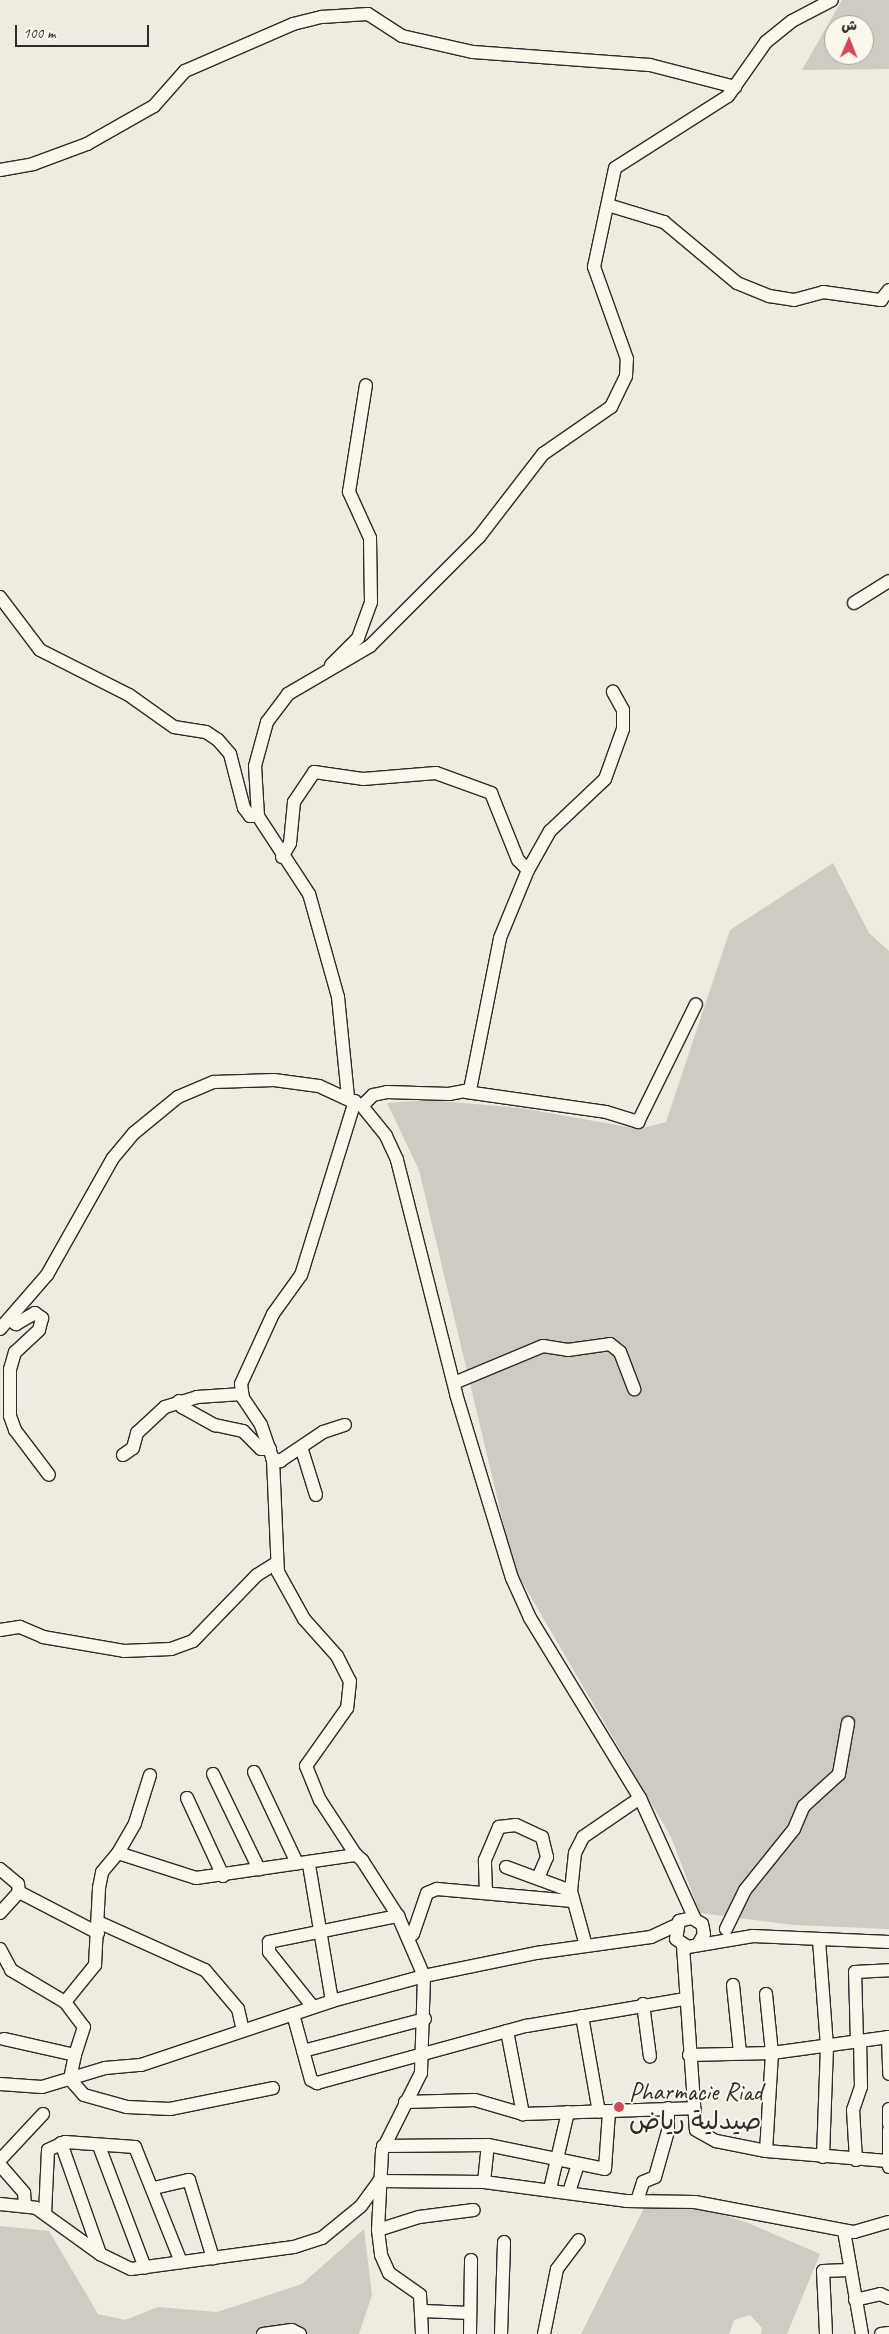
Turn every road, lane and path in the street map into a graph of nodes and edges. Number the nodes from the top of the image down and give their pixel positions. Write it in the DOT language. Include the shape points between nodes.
graph roads {
  1 [pos="832,0"];
  2 [pos="735,87"];
  3 [pos="0,170"];
  4 [pos="608,205"];
  5 [pos="889,290"];
  6 [pos="366,385"];
  7 [pos="889,581"];
  8 [pos="0,597"];
  9 [pos="854,602"];
  10 [pos="310,682"];
  11 [pos="613,692"];
  12 [pos="258,816"];
  13 [pos="282,857"];
  14 [pos="528,870"];
  15 [pos="696,1004"];
  16 [pos="466,1092"];
  17 [pos="355,1101"];
  18 [pos="4,1324"];
  19 [pos="454,1383"];
  20 [pos="634,1389"];
  21 [pos="242,1394"];
  22 [pos="179,1401"];
  23 [pos="345,1425"];
  24 [pos="302,1450"];
  25 [pos="271,1453"];
  26 [pos="123,1455"];
  27 [pos="49,1475"];
  28 [pos="316,1494"];
  29 [pos="276,1563"];
  30 [pos="0,1630"];
  31 [pos="848,1723"];
  32 [pos="254,1772"];
  33 [pos="213,1774"];
  34 [pos="150,1775"];
  35 [pos="187,1798"];
  36 [pos="640,1798"];
  37 [pos="118,1853"];
  38 [pos="356,1855"];
  39 [pos="303,1864"];
  40 [pos="506,1867"];
  41 [pos="0,1869"];
  42 [pos="259,1869"];
  43 [pos="223,1876"];
  44 [pos="538,1878"];
  45 [pos="682,1889"];
  46 [pos="19,1892"];
  47 [pos="486,1893"];
  48 [pos="572,1896"];
  49 [pos="0,1913"];
  50 [pos="398,1916"];
  51 [pos="698,1921"];
  52 [pos="676,1925"];
  53 [pos="98,1928"];
  54 [pos="726,1929"];
  55 [pos="321,1932"];
  56 [pos="407,1936"];
  57 [pos="753,1936"];
  58 [pos="651,1937"];
  59 [pos="819,1940"];
  60 [pos="889,1942"];
  61 [pos="689,1945"];
  62 [pos="586,1946"];
  63 [pos="0,1949"];
  64 [pos="3,1962"];
  65 [pos="889,1970"];
  66 [pos="424,1976"];
  67 [pos="734,1985"];
  68 [pos="766,1994"];
  69 [pos="684,1999"];
  70 [pos="332,2001"];
  71 [pos="65,2002"];
  72 [pos="643,2004"];
  73 [pos="313,2007"];
  74 [pos="292,2014"];
  75 [pos="582,2016"];
  76 [pos="425,2019"];
  77 [pos="242,2030"];
  78 [pos="507,2031"];
  79 [pos="888,2037"];
  80 [pos="4,2039"];
  81 [pos="859,2042"];
  82 [pos="827,2046"];
  83 [pos="303,2050"];
  84 [pos="740,2053"];
  85 [pos="772,2053"];
  86 [pos="75,2055"];
  87 [pos="689,2055"];
  88 [pos="424,2056"];
  89 [pos="650,2057"];
  90 [pos="889,2074"];
  91 [pos="70,2079"];
  92 [pos="0,2084"];
  93 [pos="273,2088"];
  94 [pos="405,2102"];
  95 [pos="668,2108"];
  96 [pos="691,2108"];
  97 [pos="889,2108"];
  98 [pos="568,2112"];
  99 [pos="604,2112"];
  100 [pos="43,2114"];
  101 [pos="523,2114"];
  102 [pos="889,2124"];
  103 [pos="889,2130"];
  104 [pos="60,2143"];
  105 [pos="488,2144"];
  106 [pos="99,2146"];
  107 [pos="383,2146"];
  108 [pos="766,2151"];
  109 [pos="823,2157"];
  110 [pos="889,2159"];
  111 [pos="0,2160"];
  112 [pos="557,2160"];
  113 [pos="856,2160"];
  114 [pos="578,2164"];
  115 [pos="0,2165"];
  116 [pos="379,2181"];
  117 [pos="484,2182"];
  118 [pos="154,2188"];
  119 [pos="550,2189"];
  120 [pos="569,2192"];
  121 [pos="637,2201"];
  122 [pos="0,2204"];
  123 [pos="25,2205"];
  124 [pos="474,2210"];
  125 [pos="45,2214"];
  126 [pos="889,2222"];
  127 [pos="378,2230"];
  128 [pos="844,2230"];
  129 [pos="580,2240"];
  130 [pos="504,2242"];
  131 [pos="100,2254"];
  132 [pos="213,2258"];
  133 [pos="471,2260"];
  134 [pos="182,2262"];
  135 [pos="145,2268"];
  136 [pos="849,2270"];
  137 [pos="889,2298"];
  138 [pos="855,2300"];
  139 [pos="423,2311"];
  140 [pos="470,2313"];
  141 [pos="889,2333"];
  142 [pos="263,2334"];
  143 [pos="300,2334"];
  144 [pos="422,2334"];
  145 [pos="470,2334"];
  146 [pos="501,2334"];
  147 [pos="544,2334"];
  148 [pos="826,2334"];
  149 [pos="862,2334"];
  150 [pos="881,2334"];
  1 -- 2 [label="street" via="780,29 757,52"];
  2 -- 3 [label="street" via="650,65 472,52 402,36 368,14 322,17 293,24 185,71 154,106 87,144 33,164"];
  2 -- 4 [label="street" via="617,166"];
  4 -- 5 [label="street" via="664,222 730,278 769,296 794,300 823,292 881,300"];
  4 -- 10 [label="street" via="594,268 627,358 626,376 618,396 588,426 543,454 479,537 370,646"];
  6 -- 10 [label="street" via="349,492 372,552 369,611 350,648"];
  7 -- 9 [label="street"];
  8 -- 12 [label="street" via="40,650 129,695 174,727 206,732 218,740 230,754 244,808 250,816"];
  10 -- 12 [label="street" via="279,702 262,735 254,790"];
  11 -- 14 [label="street" via="623,710 622,729 605,779 560,818"];
  12 -- 13 [label="street"];
  13 -- 14 [label="street" via="290,843 294,802 310,774 325,771 363,779 436,773 491,793 518,860"];
  13 -- 17 [label="street" via="301,878 318,923 338,997"];
  14 -- 16 [label="street" via="494,956"];
  15 -- 16 [label="street" via="638,1122 606,1112"];
  16 -- 17 [label="street" via="387,1092"];
  17 -- 18 [label="street" via="302,1083 246,1079 214,1082 178,1097 134,1133 113,1158 47,1275"];
  17 -- 19 [label="street" via="386,1136 397,1160"];
  17 -- 21 [label="street" via="301,1275 273,1314 243,1377"];
  18 -- 27 [label="street" via="16,1324 35,1313 42,1318 40,1330 15,1352 10,1369 10,1416 15,1430"];
  19 -- 20 [label="street" via="543,1346 568,1350 610,1344 620,1352"];
  19 -- 36 [label="street" via="512,1578 530,1618"];
  21 -- 22 [label="street"];
  21 -- 25 [label="street"];
  22 -- 25 [label="street" via="182,1407 215,1425 243,1431 261,1449"];
  22 -- 26 [label="street" via="138,1433 133,1448"];
  23 -- 24 [label="street" via="323,1432"];
  24 -- 25 [label="street" via="280,1461"];
  24 -- 28 [label="street"];
  25 -- 29 [label="street" via="278,1521"];
  29 -- 30 [label="street" via="257,1575 193,1641 171,1649 124,1651 43,1637 20,1627"];
  29 -- 38 [label="street" via="291,1599 337,1656 350,1681 347,1708 306,1766 320,1800"];
  31 -- 54 [label="street" via="839,1774 804,1806 794,1829 741,1898"];
  32 -- 39 [label="street"];
  33 -- 42 [label="street"];
  34 -- 37 [label="street" via="135,1823"];
  35 -- 43 [label="street"];
  36 -- 45 [label="street"];
  36 -- 48 [label="street" via="583,1838 575,1852"];
  37 -- 43 [label="street" via="196,1878"];
  37 -- 53 [label="street" via="102,1872"];
  38 -- 39 [label="street"];
  38 -- 50 [label="street" via="379,1880"];
  39 -- 42 [label="street"];
  39 -- 55 [label="street"];
  40 -- 44 [label="street"];
  41 -- 46 [label="street" via="18,1884"];
  42 -- 43 [label="street"];
  44 -- 47 [label="street" via="547,1856 546,1843 524,1828 499,1827 485,1860"];
  44 -- 48 [label="street"];
  45 -- 51 [label="street"];
  45 -- 52 [label="street"];
  46 -- 49 [label="street"];
  46 -- 53 [label="street"];
  47 -- 48 [label="street"];
  47 -- 56 [label="street" via="431,1890 413,1934"];
  48 -- 62 [label="street"];
  50 -- 55 [label="street"];
  50 -- 56 [label="street"];
  51 -- 52 [label="street" via="685,1918"];
  51 -- 54 [label="street"];
  51 -- 61 [label="street" via="704,1934"];
  52 -- 58 [label="street"];
  52 -- 61 [label="street"];
  53 -- 71 [label="street" via="95,1966"];
  53 -- 77 [label="street" via="205,1970 238,2009"];
  54 -- 57 [label="street"];
  55 -- 70 [label="street"];
  55 -- 73 [label="street" via="274,1939 268,1946"];
  56 -- 66 [label="street"];
  57 -- 59 [label="street"];
  57 -- 61 [label="street"];
  58 -- 61 [label="street"];
  58 -- 62 [label="street"];
  59 -- 60 [label="street"];
  59 -- 82 [label="street"];
  61 -- 69 [label="street"];
  62 -- 66 [label="street"];
  63 -- 64 [label="street"];
  64 -- 71 [label="street" via="25,1980"];
  65 -- 81 [label="street" via="855,1972"];
  66 -- 70 [label="street"];
  66 -- 76 [label="street"];
  67 -- 84 [label="street"];
  68 -- 85 [label="street"];
  69 -- 72 [label="street"];
  69 -- 87 [label="street"];
  70 -- 73 [label="street"];
  71 -- 86 [label="street" via="84,2027"];
  72 -- 75 [label="street"];
  72 -- 89 [label="street"];
  73 -- 74 [label="street"];
  74 -- 77 [label="street"];
  74 -- 83 [label="street"];
  75 -- 78 [label="street"];
  75 -- 99 [label="street"];
  76 -- 83 [label="street"];
  76 -- 88 [label="street"];
  77 -- 91 [label="street" via="141,2065"];
  78 -- 88 [label="street"];
  78 -- 101 [label="street"];
  79 -- 81 [label="street"];
  79 -- 90 [label="street"];
  80 -- 86 [label="street"];
  81 -- 82 [label="street"];
  81 -- 113 [label="street" via="860,2087 854,2110"];
  82 -- 85 [label="street"];
  82 -- 109 [label="street"];
  83 -- 88 [label="street" via="311,2080 316,2083"];
  84 -- 85 [label="street"];
  84 -- 87 [label="street"];
  85 -- 108 [label="street"];
  86 -- 91 [label="street"];
  87 -- 96 [label="street"];
  88 -- 94 [label="street" via="422,2073"];
  91 -- 92 [label="street" via="42,2088"];
  91 -- 93 [label="street" via="84,2095 147,2110"];
  94 -- 101 [label="street" via="475,2100"];
  94 -- 107 [label="street"];
  95 -- 96 [label="street"];
  95 -- 99 [label="street"];
  95 -- 121 [label="street" via="668,2131 656,2177 642,2182"];
  96 -- 108 [label="street" via="696,2130 703,2137"];
  97 -- 102 [label="street"];
  98 -- 99 [label="street"];
  98 -- 101 [label="street"];
  98 -- 112 [label="street"];
  99 -- 114 [label="street" via="609,2167"];
  100 -- 111 [label="street"];
  103 -- 110 [label="street"];
  104 -- 106 [label="street"];
  104 -- 125 [label="street" via="45,2153"];
  104 -- 131 [label="street"];
  105 -- 107 [label="street"];
  105 -- 112 [label="street"];
  105 -- 117 [label="street"];
  106 -- 118 [label="street" via="138,2149"];
  106 -- 135 [label="street"];
  107 -- 116 [label="street"];
  108 -- 109 [label="street"];
  109 -- 113 [label="street"];
  110 -- 113 [label="street"];
  112 -- 114 [label="street"];
  112 -- 119 [label="street"];
  114 -- 120 [label="street"];
  115 -- 123 [label="street" via="24,2193"];
  116 -- 117 [label="street"];
  116 -- 127 [label="street"];
  116 -- 132 [label="street" via="361,2206 322,2238 294,2247"];
  117 -- 119 [label="street"];
  118 -- 132 [label="street" via="189,2180"];
  118 -- 134 [label="street"];
  119 -- 120 [label="street"];
  120 -- 121 [label="street"];
  121 -- 128 [label="street" via="739,2208"];
  122 -- 123 [label="street"];
  123 -- 125 [label="street"];
  124 -- 127 [label="street" via="419,2217"];
  125 -- 131 [label="street"];
  126 -- 128 [label="street" via="862,2231"];
  127 -- 139 [label="street" via="381,2255 389,2273 416,2289"];
  128 -- 136 [label="street"];
  129 -- 147 [label="street" via="557,2269"];
  130 -- 146 [label="street"];
  131 -- 135 [label="street" via="123,2267"];
  132 -- 134 [label="street"];
  133 -- 140 [label="street"];
  134 -- 135 [label="street"];
  136 -- 138 [label="street"];
  136 -- 148 [label="street" via="823,2271"];
  137 -- 138 [label="street" via="880,2294"];
  138 -- 149 [label="street"];
  139 -- 140 [label="street"];
  139 -- 144 [label="street"];
  140 -- 145 [label="street"];
  141 -- 150 [label="street"];
  142 -- 143 [label="street" via="292,2330"];
}
